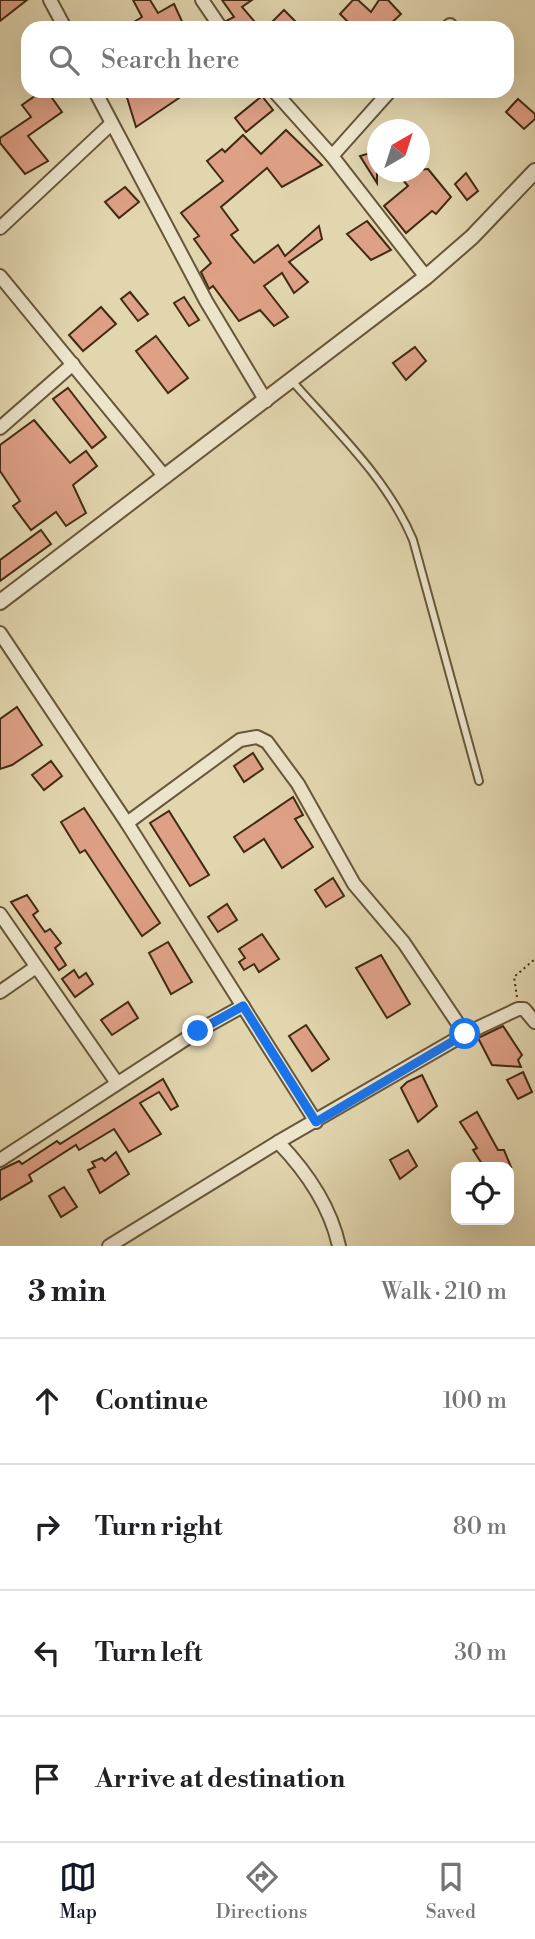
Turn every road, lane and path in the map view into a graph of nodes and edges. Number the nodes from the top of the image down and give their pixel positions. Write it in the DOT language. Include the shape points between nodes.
graph roads {
  1 [pos="50,0"];
  2 [pos="202,0"];
  3 [pos="61,21"];
  4 [pos="216,21"];
  5 [pos="98,98"];
  6 [pos="280,98"];
  7 [pos="384,98"];
  8 [pos="111,124"];
  9 [pos="332,156"];
  10 [pos="535,171"];
  11 [pos="0,228"];
  12 [pos="0,276"];
  13 [pos="426,277"];
  14 [pos="73,364"];
  15 [pos="292,382"];
  16 [pos="266,401"];
  17 [pos="0,428"];
  18 [pos="165,477"];
  19 [pos="0,602"];
  20 [pos="0,633"];
  21 [pos="479,781"];
  22 [pos="127,823"];
  23 [pos="0,914"];
  24 [pos="535,959"];
  25 [pos="36,967"];
  26 [pos="0,992"];
  27 [pos="243,1006"];
  28 [pos="518,1009"];
  29 [pos="535,1022"];
  30 [pos="465,1034"];
  31 [pos="117,1083"];
  32 [pos="316,1122"];
  33 [pos="278,1143"];
  34 [pos="0,1160"];
  35 [pos="109,1246"];
  36 [pos="340,1246"];
  1 -- 3 [label="street"];
  2 -- 4 [label="street"];
  5 -- 8 [label="street"];
  6 -- 9 [label="street"];
  7 -- 9 [label="street"];
  8 -- 11 [label="street"];
  8 -- 16 [label="street" via="206,301"];
  9 -- 13 [label="street"];
  10 -- 13 [label="street"];
  12 -- 14 [label="street"];
  13 -- 15 [label="street"];
  14 -- 17 [label="street"];
  14 -- 18 [label="street"];
  15 -- 16 [label="street"];
  15 -- 21 [label="lane" via="382,483 402,513"];
  16 -- 18 [label="street"];
  18 -- 19 [label="street"];
  20 -- 22 [label="street"];
  22 -- 27 [label="street"];
  22 -- 30 [label="street" via="240,740 257,737 267,742 298,784 354,884 404,943"];
  23 -- 25 [label="street"];
  24 -- 28 [label="path" via="514,977"];
  25 -- 26 [label="street"];
  25 -- 31 [label="street"];
  27 -- 31 [label="street"];
  27 -- 32 [label="street"];
  28 -- 29 [label="street" via="524,1009"];
  28 -- 30 [label="street"];
  30 -- 32 [label="street"];
  31 -- 34 [label="street"];
  32 -- 33 [label="street"];
  33 -- 35 [label="street"];
  33 -- 36 [label="street" via="304,1170 333,1217"];
}
